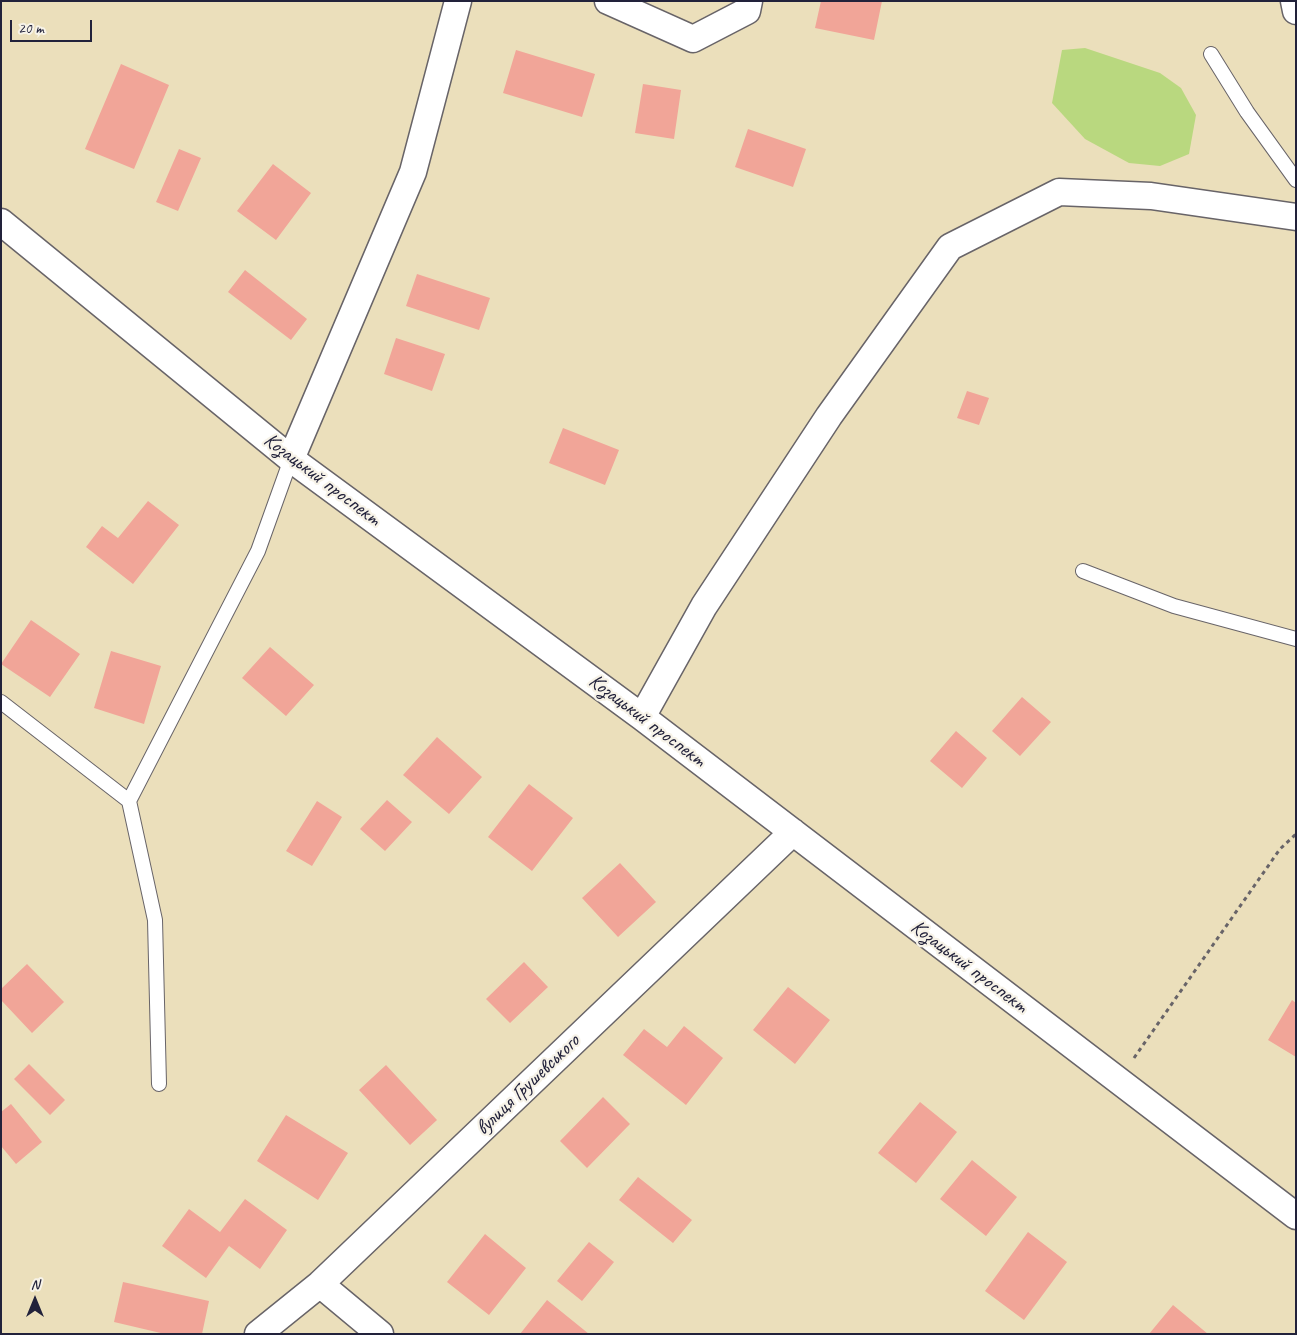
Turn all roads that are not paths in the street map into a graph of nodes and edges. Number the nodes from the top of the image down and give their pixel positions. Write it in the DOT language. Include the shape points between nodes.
graph roads {
  1 [pos="458,1"];
  2 [pos="608,1"];
  3 [pos="749,1"];
  4 [pos="1294,1"];
  5 [pos="1296,11"];
  6 [pos="1211,54"];
  7 [pos="1296,180"];
  8 [pos="1296,217"];
  9 [pos="1,222"];
  10 [pos="291,459"];
  11 [pos="1083,571"];
  12 [pos="1296,639"];
  13 [pos="1,702"];
  14 [pos="642,717"];
  15 [pos="129,802"];
  16 [pos="792,832"];
  17 [pos="159,1084"];
  18 [pos="1296,1216"];
  19 [pos="320,1284"];
  20 [pos="258,1334"];
  21 [pos="380,1334"];
  1 -- 10 [label="street" via="413,172"];
  2 -- 3 [label="street" via="693,39 747,11"];
  4 -- 5 [label="street"];
  6 -- 7 [label="lane" via="1247,112"];
  8 -- 14 [label="street" via="1151,196 1060,192 950,247 829,416 704,606"];
  9 -- 10 [label="street, Козацький проспект"];
  10 -- 14 [label="street, Козацький проспект"];
  10 -- 15 [label="lane" via="258,551"];
  11 -- 12 [label="lane" via="1174,606"];
  13 -- 15 [label="lane"];
  14 -- 16 [label="street, Козацький проспект"];
  15 -- 17 [label="lane" via="156,920"];
  16 -- 18 [label="street, Козацький проспект"];
  16 -- 19 [label="street, вулиця Грушевського"];
  19 -- 20 [label="street, вулиця Грушевського"];
  19 -- 21 [label="street"];
}
